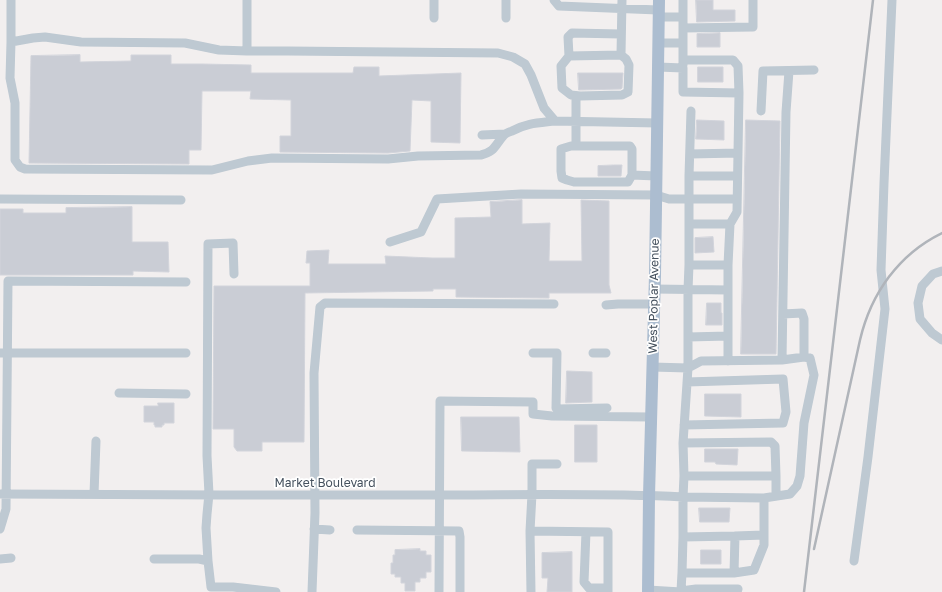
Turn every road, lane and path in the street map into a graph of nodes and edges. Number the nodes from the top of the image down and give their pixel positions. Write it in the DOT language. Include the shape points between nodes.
graph roads {
  1 [pos="11,0"];
  2 [pos="247,0"];
  3 [pos="434,0"];
  4 [pos="506,0"];
  5 [pos="554,0"];
  6 [pos="683,0"];
  7 [pos="753,0"];
  8 [pos="892,0"];
  9 [pos="622,4"];
  10 [pos="658,9"];
  11 [pos="683,17"];
  12 [pos="434,18"];
  13 [pos="506,18"];
  14 [pos="683,28"];
  15 [pos="621,34"];
  16 [pos="11,42"];
  17 [pos="658,43"];
  18 [pos="684,43"];
  19 [pos="247,51"];
  20 [pos="569,56"];
  21 [pos="621,56"];
  22 [pos="683,64"];
  23 [pos="658,67"];
  24 [pos="814,70"];
  25 [pos="789,71"];
  26 [pos="740,93"];
  27 [pos="576,96"];
  28 [pos="691,111"];
  29 [pos="761,112"];
  30 [pos="554,121"];
  31 [pos="576,122"];
  32 [pos="657,123"];
  33 [pos="504,134"];
  34 [pos="482,135"];
  35 [pos="576,146"];
  36 [pos="738,153"];
  37 [pos="690,154"];
  38 [pos="632,174"];
  39 [pos="656,176"];
  40 [pos="689,176"];
  41 [pos="737,176"];
  42 [pos="656,195"];
  43 [pos="689,198"];
  44 [pos="0,199"];
  45 [pos="737,199"];
  46 [pos="181,200"];
  47 [pos="689,224"];
  48 [pos="730,224"];
  49 [pos="390,242"];
  50 [pos="689,265"];
  51 [pos="728,265"];
  52 [pos="942,271"];
  53 [pos="234,274"];
  54 [pos="186,282"];
  55 [pos="654,289"];
  56 [pos="688,290"];
  57 [pos="728,290"];
  58 [pos="554,304"];
  59 [pos="654,304"];
  60 [pos="606,305"];
  61 [pos="783,314"];
  62 [pos="728,336"];
  63 [pos="688,337"];
  64 [pos="942,340"];
  65 [pos="4,353"];
  66 [pos="186,353"];
  67 [pos="533,353"];
  68 [pos="593,353"];
  69 [pos="606,353"];
  70 [pos="804,356"];
  71 [pos="782,360"];
  72 [pos="728,361"];
  73 [pos="652,367"];
  74 [pos="688,368"];
  75 [pos="4,378"];
  76 [pos="687,382"];
  77 [pos="119,393"];
  78 [pos="186,394"];
  79 [pos="4,402"];
  80 [pos="607,408"];
  81 [pos="651,416"];
  82 [pos="684,425"];
  83 [pos="3,427"];
  84 [pos="96,441"];
  85 [pos="683,443"];
  86 [pos="557,464"];
  87 [pos="684,476"];
  88 [pos="776,476"];
  89 [pos="3,494"];
  90 [pos="94,494"];
  91 [pos="209,494"];
  92 [pos="532,494"];
  93 [pos="314,495"];
  94 [pos="439,495"];
  95 [pos="649,496"];
  96 [pos="776,496"];
  97 [pos="683,497"];
  98 [pos="764,498"];
  99 [pos="0,529"];
  100 [pos="314,530"];
  101 [pos="330,530"];
  102 [pos="357,530"];
  103 [pos="440,530"];
  104 [pos="530,531"];
  105 [pos="586,532"];
  106 [pos="764,535"];
  107 [pos="735,536"];
  108 [pos="683,537"];
  109 [pos="11,558"];
  110 [pos="0,559"];
  111 [pos="154,559"];
  112 [pos="208,561"];
  113 [pos="854,561"];
  114 [pos="682,574"];
  115 [pos="734,574"];
  116 [pos="608,590"];
  117 [pos="648,591"];
  118 [pos="276,592"];
  119 [pos="312,592"];
  120 [pos="439,592"];
  121 [pos="460,592"];
  122 [pos="531,592"];
  123 [pos="681,592"];
  124 [pos="737,592"];
  1 -- 16 [label="street"];
  2 -- 19 [label="street"];
  3 -- 12 [label="street"];
  4 -- 13 [label="street"];
  5 -- 9 [label="street" via="559,6"];
  6 -- 11 [label="street"];
  7 -- 14 [label="street" via="753,27"];
  8 -- 113 [label="street" via="881,270 885,309"];
  9 -- 10 [label="street"];
  9 -- 15 [label="street"];
  10 -- 11 [label="street"];
  10 -- 17 [label="main road, West Poplar Avenue"];
  11 -- 14 [label="street"];
  14 -- 18 [label="street"];
  15 -- 20 [label="street" via="572,33 568,37"];
  15 -- 21 [label="street"];
  16 -- 19 [label="street" via="46,37 80,42 185,43 219,50"];
  16 -- 33 [label="street" via="10,78 15,103 15,160 25,169 212,170 272,158 388,159 481,155 488,154 495,148"];
  17 -- 18 [label="street"];
  17 -- 23 [label="main road, West Poplar Avenue"];
  18 -- 22 [label="street"];
  19 -- 30 [label="street" via="498,53 525,64 544,108"];
  20 -- 21 [label="street"];
  20 -- 27 [label="street" via="561,66 562,88"];
  21 -- 27 [label="street" via="629,65 628,92 622,95"];
  22 -- 23 [label="street"];
  22 -- 26 [label="street" via="733,60 738,66"];
  22 -- 26 [label="street" via="682,92"];
  23 -- 32 [label="main road, West Poplar Avenue"];
  24 -- 25 [label="street"];
  25 -- 29 [label="street" via="763,71"];
  25 -- 61 [label="street"];
  26 -- 36 [label="street"];
  27 -- 31 [label="street"];
  28 -- 37 [label="street"];
  30 -- 31 [label="street"];
  30 -- 33 [label="street" via="532,123"];
  31 -- 32 [label="street"];
  31 -- 35 [label="street"];
  32 -- 39 [label="main road, West Poplar Avenue"];
  33 -- 34 [label="street"];
  35 -- 38 [label="street" via="630,146"];
  35 -- 38 [label="street" via="561,149 562,178 574,182 628,182"];
  36 -- 37 [label="street"];
  36 -- 41 [label="street"];
  37 -- 40 [label="street"];
  38 -- 39 [label="street"];
  39 -- 42 [label="main road, West Poplar Avenue"];
  40 -- 41 [label="street"];
  40 -- 43 [label="street"];
  41 -- 45 [label="street"];
  42 -- 43 [label="street" via="670,199"];
  42 -- 49 [label="street" via="521,194 437,199 421,232"];
  42 -- 55 [label="main road, West Poplar Avenue"];
  43 -- 45 [label="street"];
  43 -- 47 [label="street"];
  44 -- 46 [label="street"];
  45 -- 48 [label="street" via="737,212"];
  47 -- 48 [label="street"];
  47 -- 50 [label="street"];
  48 -- 51 [label="street"];
  50 -- 51 [label="street"];
  50 -- 56 [label="street"];
  51 -- 57 [label="street"];
  52 -- 64 [label="street" via="933,274 922,286 918,303 920,319"];
  53 -- 91 [label="street" via="233,243 208,244"];
  54 -- 65 [label="street" via="8,281"];
  55 -- 56 [label="street"];
  55 -- 59 [label="main road, West Poplar Avenue"];
  56 -- 57 [label="street"];
  56 -- 63 [label="street"];
  57 -- 62 [label="street"];
  58 -- 93 [label="street" via="325,302 320,307 314,373"];
  59 -- 60 [label="street"];
  59 -- 73 [label="main road, West Poplar Avenue"];
  61 -- 70 [label="street" via="802,314"];
  61 -- 71 [label="street"];
  62 -- 63 [label="street"];
  62 -- 72 [label="street"];
  63 -- 74 [label="street"];
  65 -- 66 [label="street"];
  65 -- 75 [label="street"];
  67 -- 80 [label="street" via="557,353 557,409"];
  68 -- 69 [label="street"];
  70 -- 71 [label="street"];
  70 -- 96 [label="street, Market Boulevard" via="810,358 814,375 804,423 800,476 797,486 790,494"];
  71 -- 72 [label="street"];
  72 -- 74 [label="street" via="701,361"];
  73 -- 74 [label="street"];
  73 -- 81 [label="main road, West Poplar Avenue"];
  74 -- 76 [label="street"];
  75 -- 79 [label="street"];
  76 -- 82 [label="street"];
  76 -- 82 [label="street" via="783,379 786,412 783,423"];
  77 -- 78 [label="street"];
  79 -- 83 [label="street"];
  81 -- 94 [label="street" via="552,416 533,414 533,402 440,401"];
  81 -- 95 [label="main road, West Poplar Avenue"];
  82 -- 85 [label="street"];
  83 -- 89 [label="street"];
  84 -- 90 [label="street"];
  85 -- 87 [label="street"];
  85 -- 88 [label="street" via="771,442 775,446"];
  86 -- 92 [label="street" via="532,464"];
  87 -- 88 [label="street"];
  87 -- 97 [label="street"];
  88 -- 96 [label="street"];
  89 -- 90 [label="street, Market Boulevard"];
  89 -- 99 [label="street" via="6,510"];
  90 -- 91 [label="street, Market Boulevard"];
  91 -- 93 [label="street, Market Boulevard"];
  91 -- 112 [label="street" via="206,528"];
  92 -- 94 [label="street, Market Boulevard"];
  92 -- 95 [label="street, Market Boulevard"];
  92 -- 104 [label="street"];
  93 -- 94 [label="street, Market Boulevard"];
  93 -- 100 [label="street"];
  94 -- 103 [label="street"];
  95 -- 97 [label="street, Market Boulevard"];
  95 -- 117 [label="main road, West Poplar Avenue"];
  96 -- 98 [label="street, Market Boulevard"];
  97 -- 98 [label="street, Market Boulevard"];
  97 -- 108 [label="street"];
  98 -- 106 [label="street"];
  100 -- 101 [label="street"];
  100 -- 119 [label="street"];
  102 -- 103 [label="street"];
  103 -- 120 [label="street"];
  103 -- 121 [label="street" via="459,531"];
  104 -- 105 [label="street"];
  104 -- 122 [label="street"];
  105 -- 116 [label="street" via="584,582 589,588"];
  105 -- 116 [label="street" via="608,532"];
  106 -- 107 [label="street"];
  106 -- 115 [label="street" via="764,545 754,570"];
  107 -- 108 [label="street"];
  107 -- 115 [label="street"];
  108 -- 114 [label="street"];
  109 -- 110 [label="street"];
  111 -- 112 [label="street"];
  112 -- 118 [label="street" via="211,587"];
  114 -- 115 [label="street"];
  114 -- 123 [label="street"];
  117 -- 123 [label="street"];
  123 -- 124 [label="street" via="696,589 738,589"];
}
